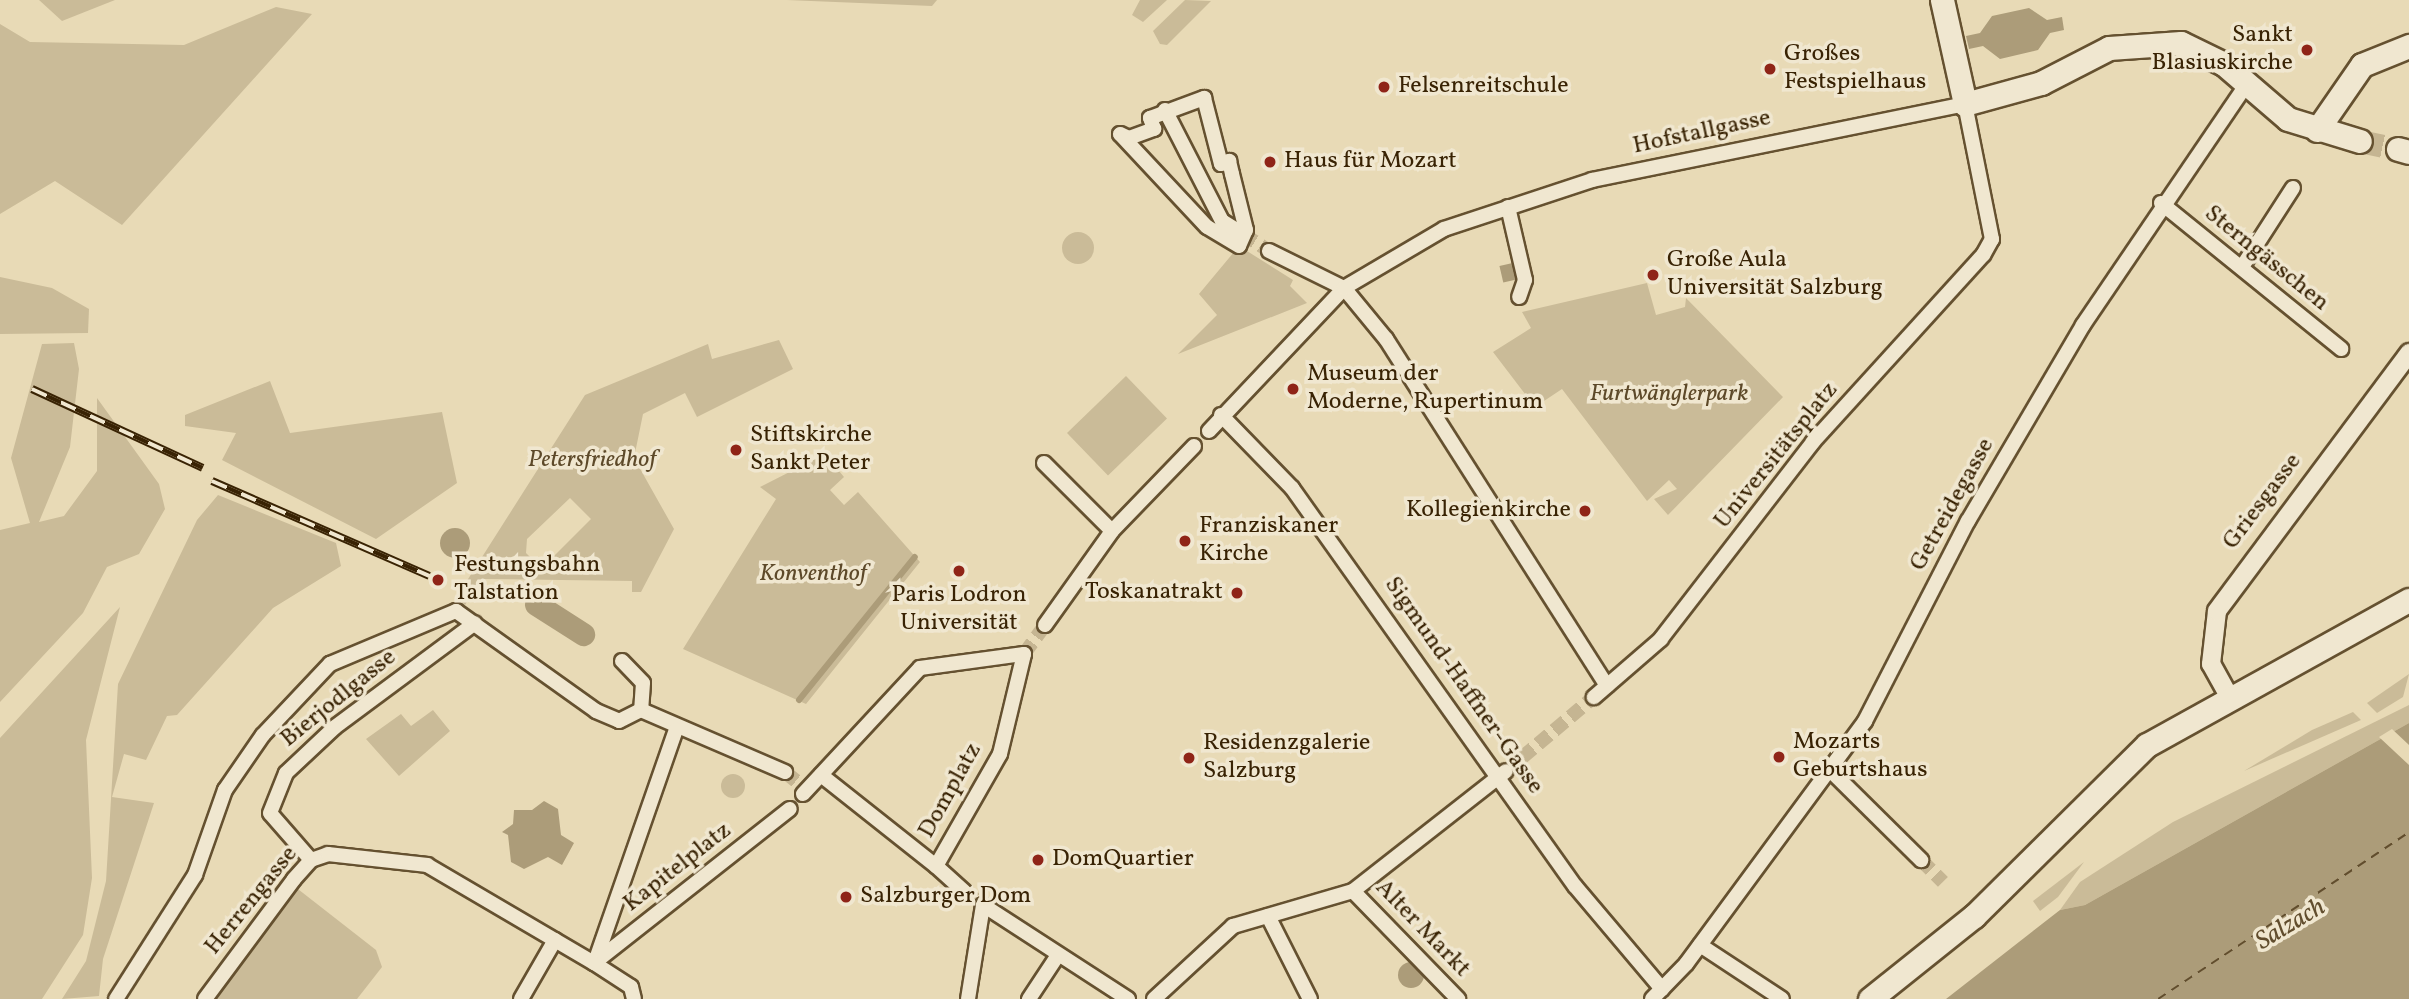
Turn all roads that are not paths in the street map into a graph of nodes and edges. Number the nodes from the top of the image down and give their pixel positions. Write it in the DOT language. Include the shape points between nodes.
graph roads {
  1 [pos="1942,0"];
  2 [pos="2409,46"];
  3 [pos="2246,85"];
  4 [pos="1965,104"];
  5 [pos="1165,110"];
  6 [pos="2323,132"];
  7 [pos="2360,141"];
  8 [pos="2293,188"];
  9 [pos="2161,203"];
  10 [pos="1508,207"];
  11 [pos="1243,234"];
  12 [pos="1269,251"];
  13 [pos="2242,267"];
  14 [pos="1344,288"];
  15 [pos="1519,297"];
  16 [pos="2341,349"];
  17 [pos="2409,353"];
  18 [pos="1221,415"];
  19 [pos="1209,431"];
  20 [pos="1194,446"];
  21 [pos="1044,463"];
  22 [pos="1112,531"];
  23 [pos="2409,600"];
  24 [pos="475,623"];
  25 [pos="1045,625"];
  26 [pos="622,661"];
  27 [pos="1607,686"];
  28 [pos="1594,697"];
  29 [pos="2230,698"];
  30 [pos="641,710"];
  31 [pos="676,730"];
  32 [pos="1831,771"];
  33 [pos="785,772"];
  34 [pos="1502,774"];
  35 [pos="821,775"];
  36 [pos="804,790"];
  37 [pos="790,809"];
  38 [pos="311,859"];
  39 [pos="1921,860"];
  40 [pos="936,866"];
  41 [pos="964,891"];
  42 [pos="1353,891"];
  43 [pos="1268,916"];
  44 [pos="555,940"];
  45 [pos="1700,945"];
  46 [pos="1058,955"];
  47 [pos="594,963"];
  48 [pos="1657,994"];
  49 [pos="116,999"];
  50 [pos="205,999"];
  51 [pos="521,999"];
  52 [pos="634,999"];
  53 [pos="968,999"];
  54 [pos="1029,999"];
  55 [pos="1128,999"];
  56 [pos="1154,999"];
  57 [pos="1310,999"];
  58 [pos="1458,999"];
  59 [pos="1782,999"];
  60 [pos="1870,999"];
  1 -- 4 [label="street"];
  2 -- 6 [label="street" via="2362,65"];
  3 -- 4 [label="street" via="2210,55 2181,43 2123,44 2095,53 2041,83"];
  3 -- 6 [label="street" via="2288,119"];
  3 -- 9 [label="street, Getreidegasse"];
  4 -- 10 [label="street, Hofstallgasse" via="1572,185"];
  4 -- 27 [label="street, Universitätsplatz" via="1992,239 1983,254 1813,442 1661,639"];
  5 -- 11 [label="street" via="1222,221"];
  5 -- 11 [label="street" via="1204,98 1221,164 1229,162"];
  5 -- 11 [label="street" via="1150,118 1154,129 1129,138 1121,134 1207,227 1239,246"];
  6 -- 7 [label="street"];
  8 -- 13 [label="street"];
  9 -- 13 [label="street, Sterngässchen"];
  9 -- 32 [label="street, Getreidegasse" via="1992,478 1865,721"];
  10 -- 14 [label="street, Hofstallgasse" via="1444,229"];
  10 -- 15 [label="street" via="1525,280"];
  12 -- 14 [label="street"];
  13 -- 16 [label="street, Sterngässchen"];
  14 -- 18 [label="street, Hofstallgasse"];
  14 -- 27 [label="street" via="1386,339"];
  17 -- 29 [label="street, Griesgasse" via="2217,611 2211,664"];
  18 -- 19 [label="street, Hofstallgasse"];
  18 -- 34 [label="street, Sigmund-Haffner-Gasse" via="1292,488"];
  20 -- 22 [label="street"];
  21 -- 22 [label="street"];
  22 -- 25 [label="street"];
  23 -- 29 [label="street"];
  24 -- 30 [label="street" via="596,711 620,721"];
  24 -- 38 [label="street, Bierjodlgasse" via="335,727 285,773 270,813"];
  24 -- 49 [label="street" via="456,611 330,664 263,735 225,790 195,875"];
  26 -- 30 [label="street" via="643,683"];
  27 -- 28 [label="street, Universitätsplatz"];
  29 -- 60 [label="street" via="2147,745 1974,916"];
  30 -- 31 [label="street"];
  31 -- 33 [label="street"];
  31 -- 47 [label="street, Kapitelplatz"];
  32 -- 39 [label="street"];
  32 -- 45 [label="street, Getreidegasse"];
  34 -- 42 [label="street, Alter Markt"];
  34 -- 48 [label="street, Sigmund-Haffner-Gasse" via="1606,928"];
  35 -- 36 [label="street, Domplatz"];
  35 -- 40 [label="street, Domplatz"];
  35 -- 40 [label="street, Domplatz" via="920,668 1024,654 1000,754"];
  37 -- 47 [label="street, Kapitelplatz"];
  38 -- 44 [label="street, Herrengasse" via="328,854 427,865"];
  38 -- 50 [label="street, Herrengasse"];
  40 -- 41 [label="street, Domplatz"];
  42 -- 43 [label="street, Alter Markt"];
  42 -- 58 [label="street, Alter Markt"];
  43 -- 56 [label="street, Alter Markt" via="1233,926"];
  43 -- 57 [label="street"];
  44 -- 47 [label="street"];
  44 -- 51 [label="street"];
  45 -- 48 [label="street, Getreidegasse"];
  45 -- 59 [label="street"];
  46 -- 53 [label="street" via="982,905"];
  46 -- 54 [label="street"];
  46 -- 55 [label="street"];
  47 -- 52 [label="street" via="631,988"];
}
